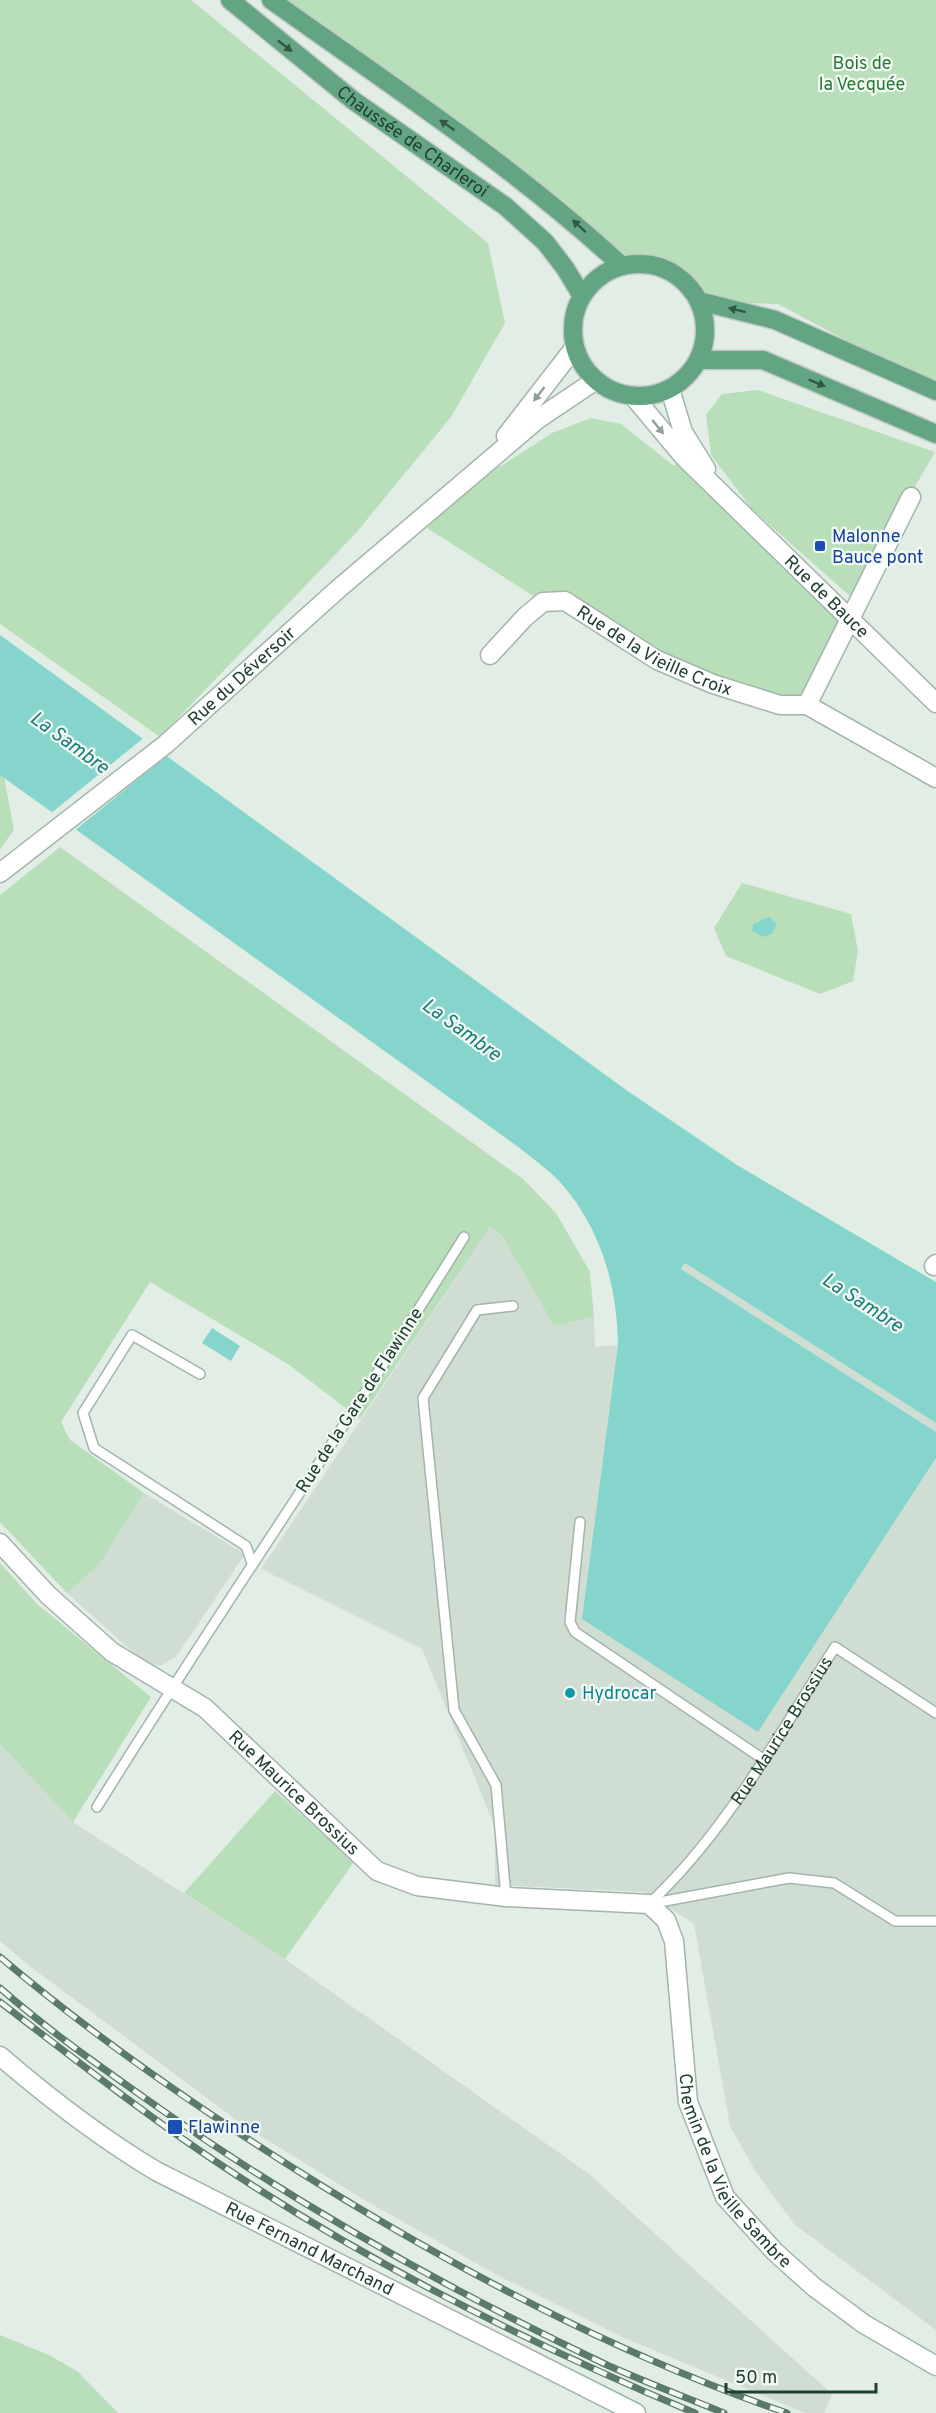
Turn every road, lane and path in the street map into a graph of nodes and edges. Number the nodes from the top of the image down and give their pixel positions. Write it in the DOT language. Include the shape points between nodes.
graph roads {
  1 [pos="230,0"];
  2 [pos="271,0"];
  3 [pos="622,266"];
  4 [pos="582,296"];
  5 [pos="699,301"];
  6 [pos="575,347"];
  7 [pos="699,360"];
  8 [pos="596,380"];
  9 [pos="670,389"];
  10 [pos="936,391"];
  11 [pos="633,396"];
  12 [pos="936,434"];
  13 [pos="478,471"];
  14 [pos="718,488"];
  15 [pos="910,497"];
  16 [pos="850,616"];
  17 [pos="489,655"];
  18 [pos="936,703"];
  19 [pos="807,705"];
  20 [pos="936,778"];
  21 [pos="0,873"];
  22 [pos="464,1237"];
  23 [pos="513,1306"];
  24 [pos="200,1374"];
  25 [pos="580,1522"];
  26 [pos="0,1543"];
  27 [pos="252,1563"];
  28 [pos="171,1688"];
  29 [pos="936,1713"];
  30 [pos="763,1759"];
  31 [pos="97,1807"];
  32 [pos="506,1897"];
  33 [pos="649,1904"];
  34 [pos="936,1921"];
  35 [pos="0,2056"];
  36 [pos="936,2366"];
  37 [pos="636,2413"];
  1 -- 4 [label="main road, Chaussée de Charleroi, one-way" via="354,100 505,206 545,242"];
  3 -- 2 [label="main road, Chaussée de Charleroi, one-way" via="571,219 494,159"];
  3 -- 4 [label="main road" via="599,277"];
  3 -- 5 [label="main road" via="642,264 667,270 683,280"];
  4 -- 6 [label="main road" via="575,312"];
  5 -- 7 [label="main road" via="706,330"];
  10 -- 5 [label="main road, one-way" via="775,320"];
  6 -- 8 [label="main road"];
  6 -- 13 [label="street, Rue du Déversoir, one-way"];
  7 -- 9 [label="main road"];
  7 -- 12 [label="main road, one-way" via="763,360"];
  8 -- 11 [label="main road"];
  8 -- 13 [label="street, Rue du Déversoir" via="538,419"];
  9 -- 11 [label="main road"];
  9 -- 14 [label="street, Rue de Bauce" via="683,432"];
  11 -- 14 [label="street, Rue de Bauce, one-way" via="684,457"];
  13 -- 21 [label="street, Rue du Déversoir" via="337,590 166,744"];
  14 -- 16 [label="street, Rue de Bauce"];
  15 -- 16 [label="street"];
  16 -- 18 [label="street, Rue de Bauce"];
  16 -- 19 [label="street"];
  17 -- 19 [label="street, Rue de la Vieille Croix" via="543,602 565,601 657,660 713,684 780,705"];
  19 -- 20 [label="street, Rue de la Vieille Croix"];
  22 -- 27 [label="lane, Rue de la Gare de Flawinne" via="371,1387"];
  23 -- 32 [label="lane" via="477,1310 423,1398 454,1710 496,1785"];
  24 -- 27 [label="lane" via="132,1335 83,1413 94,1448 246,1546"];
  25 -- 30 [label="lane" via="570,1622 575,1632"];
  26 -- 28 [label="street, Rue Maurice Brossius" via="48,1595 112,1652"];
  27 -- 28 [label="lane, Rue de la Gare de Flawinne"];
  28 -- 31 [label="lane, Rue de la Gare de Flawinne"];
  28 -- 32 [label="street, Rue Maurice Brossius" via="205,1708 377,1871 417,1886"];
  29 -- 30 [label="lane, Rue Maurice Brossius" via="835,1647"];
  30 -- 33 [label="lane, Rue Maurice Brossius" via="740,1797 681,1874"];
  32 -- 33 [label="street, Rue Maurice Brossius"];
  33 -- 34 [label="lane, Rue Maurice Brossius" via="789,1878 834,1884 894,1920"];
  33 -- 36 [label="street, Chemin de la Vieille Sambre" via="666,1920 674,1941 688,2102 725,2197 775,2252 814,2287 864,2324"];
  35 -- 37 [label="street, Rue Fernand Marchand" via="58,2106 156,2171"];
}
